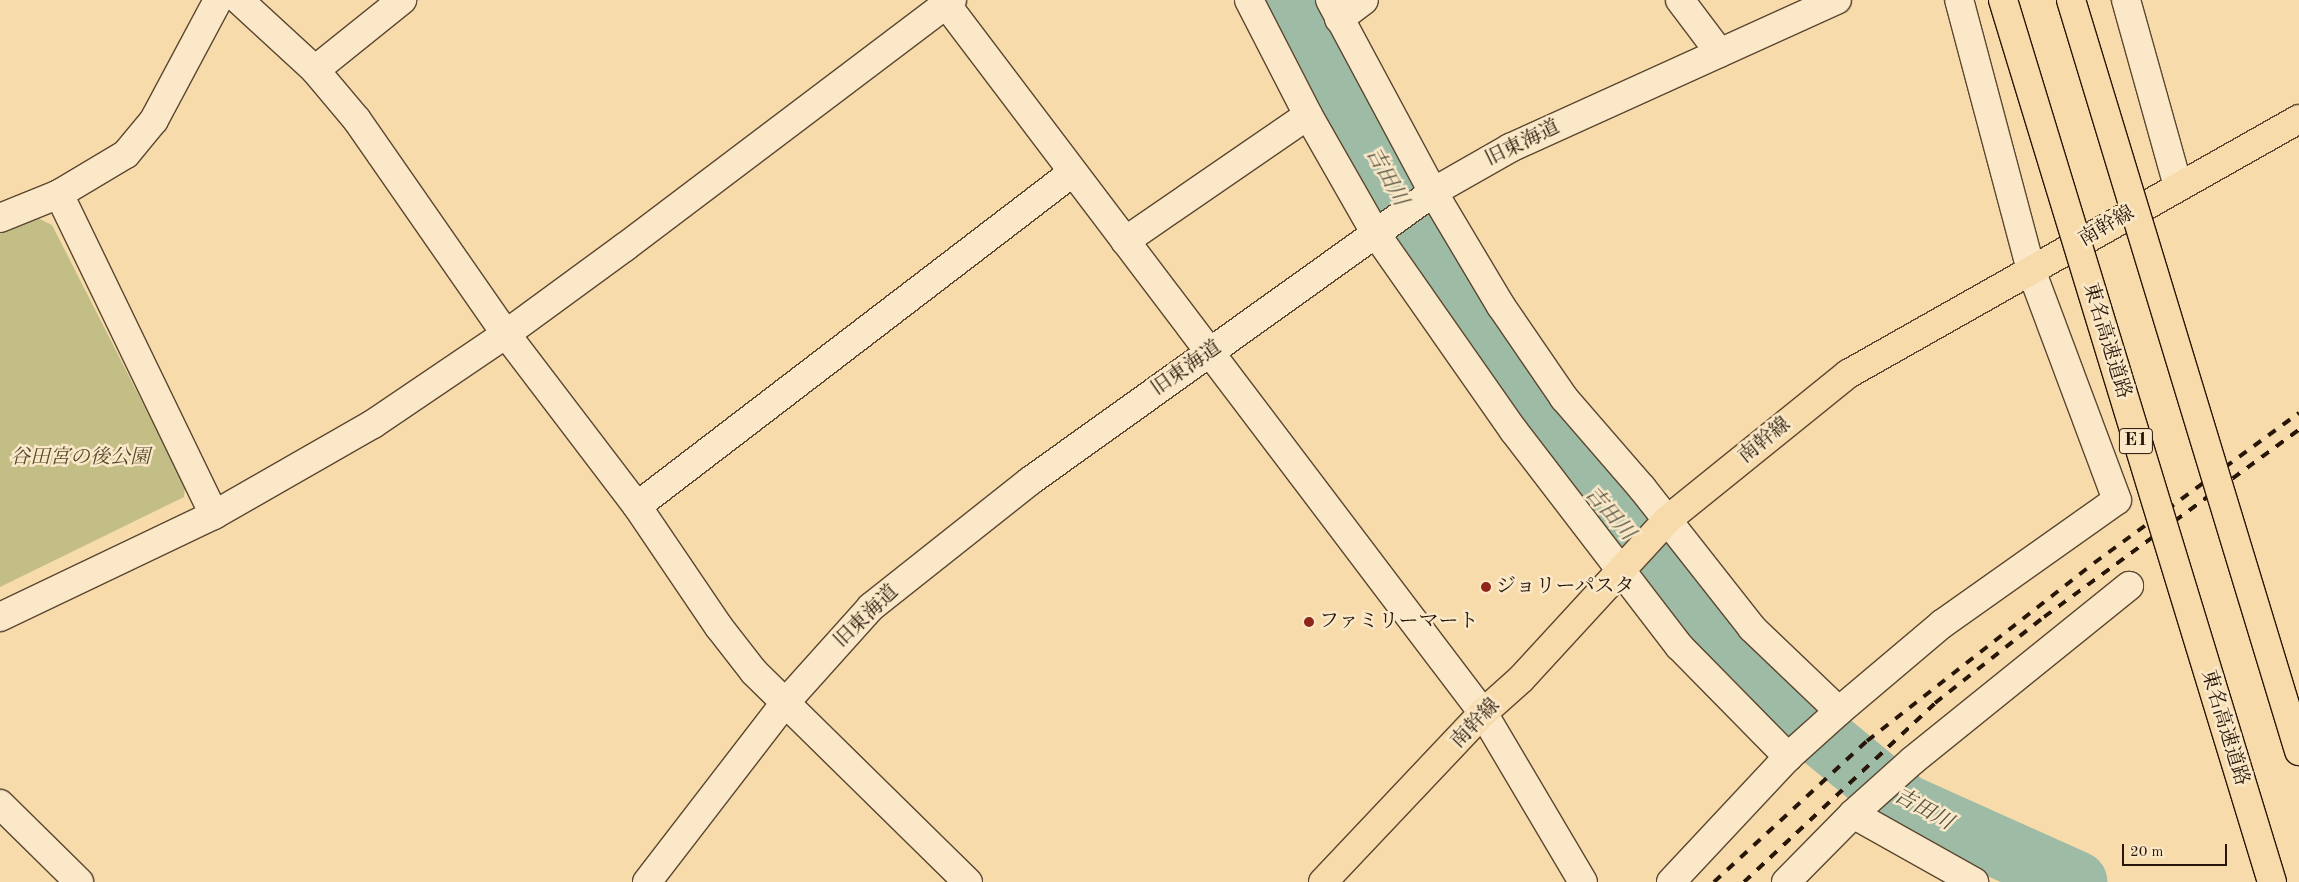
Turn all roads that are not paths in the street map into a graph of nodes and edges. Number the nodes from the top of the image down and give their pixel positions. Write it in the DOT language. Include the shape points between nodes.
graph roads {
  1 [pos="218,0"];
  2 [pos="239,0"];
  3 [pos="402,0"];
  4 [pos="1248,0"];
  5 [pos="1364,0"];
  6 [pos="1680,0"];
  7 [pos="1837,0"];
  8 [pos="1959,0"];
  9 [pos="2003,0"];
  10 [pos="2071,0"];
  11 [pos="2126,0"];
  12 [pos="947,2"];
  13 [pos="1334,10"];
  14 [pos="1720,53"];
  15 [pos="315,70"];
  16 [pos="1308,115"];
  17 [pos="2299,119"];
  18 [pos="1073,172"];
  19 [pos="2178,186"];
  20 [pos="1433,192"];
  21 [pos="59,194"];
  22 [pos="0,218"];
  23 [pos="1376,234"];
  24 [pos="1125,241"];
  25 [pos="2031,270"];
  26 [pos="506,334"];
  27 [pos="1211,352"];
  28 [pos="637,506"];
  29 [pos="214,515"];
  30 [pos="1667,520"];
  31 [pos="1620,570"];
  32 [pos="2129,586"];
  33 [pos="0,617"];
  34 [pos="785,703"];
  35 [pos="1838,711"];
  36 [pos="1483,713"];
  37 [pos="2299,751"];
  38 [pos="1788,757"];
  39 [pos="0,804"];
  40 [pos="1853,814"];
  41 [pos="964,881"];
  42 [pos="79,882"];
  43 [pos="647,882"];
  44 [pos="1323,882"];
  45 [pos="1583,882"];
  46 [pos="1671,882"];
  47 [pos="1786,882"];
  48 [pos="1974,882"];
  49 [pos="2272,882"];
  1 -- 21 [label="street" via="154,120 126,154"];
  2 -- 15 [label="street"];
  3 -- 15 [label="street"];
  4 -- 16 [label="street"];
  5 -- 13 [label="street"];
  6 -- 14 [label="street"];
  7 -- 14 [label="street, 旧東海道"];
  8 -- 25 [label="street"];
  9 -- 49 [label="main road, 東名高速道路 / E1, bridge"];
  10 -- 37 [label="main road, bridge"];
  11 -- 19 [label="street"];
  12 -- 18 [label="street"];
  12 -- 26 [label="street"];
  13 -- 20 [label="street"];
  14 -- 20 [label="street, 旧東海道" via="1510,148"];
  15 -- 26 [label="street" via="357,120"];
  16 -- 23 [label="street"];
  16 -- 24 [label="street"];
  17 -- 19 [label="main road, 南幹線"];
  18 -- 24 [label="street"];
  18 -- 28 [label="street"];
  19 -- 25 [label="main road, 南幹線"];
  20 -- 23 [label="street, 旧東海道"];
  20 -- 30 [label="street" via="1500,306 1564,398"];
  21 -- 22 [label="street"];
  21 -- 29 [label="street"];
  23 -- 27 [label="street, 旧東海道"];
  23 -- 31 [label="street" via="1514,431"];
  24 -- 27 [label="street"];
  25 -- 30 [label="main road, 南幹線" via="1848,374"];
  25 -- 35 [label="street" via="2117,500 1942,624"];
  26 -- 28 [label="street"];
  26 -- 29 [label="street" via="374,424"];
  27 -- 34 [label="street, 旧東海道" via="1030,481 871,607"];
  27 -- 36 [label="street"];
  28 -- 34 [label="street" via="719,627 754,672"];
  29 -- 33 [label="street"];
  30 -- 31 [label="main road, 南幹線"];
  30 -- 35 [label="street" via="1752,628"];
  31 -- 36 [label="main road, 南幹線" via="1521,679"];
  31 -- 38 [label="street" via="1679,646"];
  32 -- 40 [label="street" via="1912,761"];
  34 -- 41 [label="street"];
  34 -- 43 [label="street, 旧東海道"];
  35 -- 38 [label="street"];
  36 -- 44 [label="main road, 南幹線"];
  36 -- 45 [label="street"];
  38 -- 46 [label="street"];
  39 -- 42 [label="street"];
  40 -- 47 [label="street"];
  40 -- 48 [label="street"];
}
